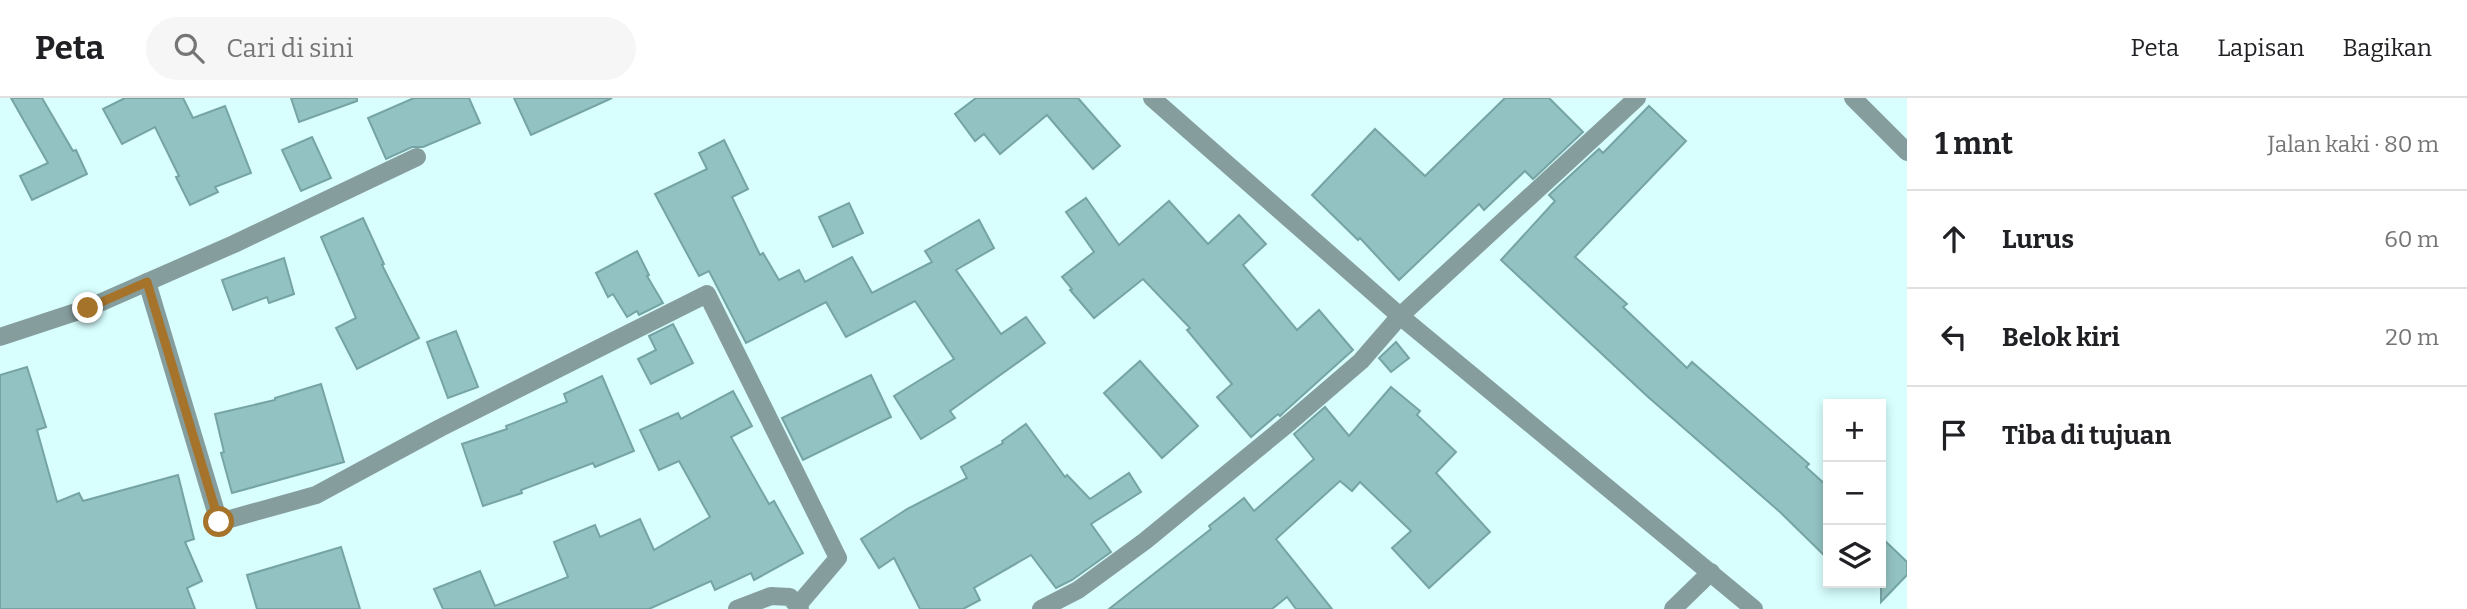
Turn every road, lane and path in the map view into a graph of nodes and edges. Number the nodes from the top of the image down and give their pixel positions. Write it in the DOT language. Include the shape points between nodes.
graph roads {
  1 [pos="1152,98"];
  2 [pos="1637,98"];
  3 [pos="1853,98"];
  4 [pos="1907,152"];
  5 [pos="417,157"];
  6 [pos="147,282"];
  7 [pos="1399,317"];
  8 [pos="0,337"];
  9 [pos="1710,572"];
  10 [pos="799,607"];
  11 [pos="737,609"];
  12 [pos="1041,609"];
  13 [pos="1674,609"];
  14 [pos="1754,609"];
  1 -- 7 [label="street"];
  2 -- 7 [label="street"];
  3 -- 4 [label="street"];
  5 -- 6 [label="street"];
  6 -- 8 [label="street" via="88,308"];
  6 -- 10 [label="street" via="219,522 316,495 707,294 838,558"];
  7 -- 9 [label="street"];
  7 -- 12 [label="street" via="1361,361 1166,524 1079,590"];
  9 -- 13 [label="street"];
  9 -- 14 [label="street"];
  10 -- 11 [label="street" via="790,597 771,596"];
}
